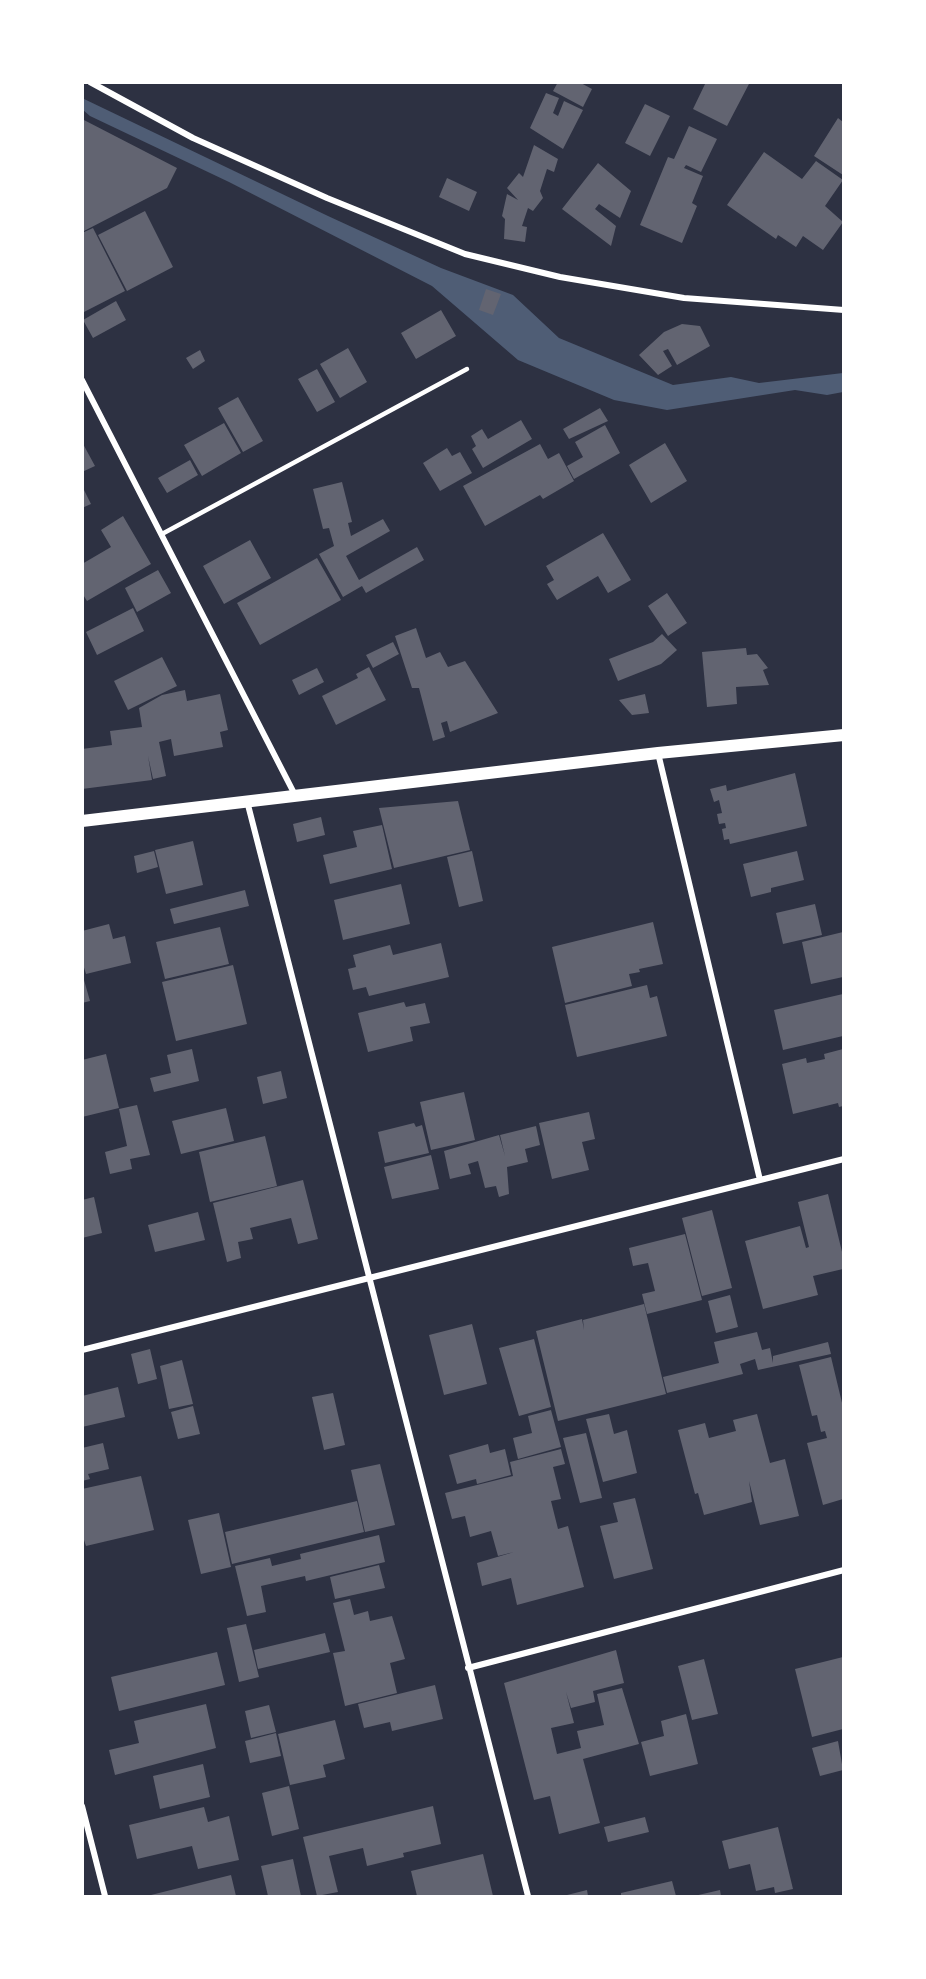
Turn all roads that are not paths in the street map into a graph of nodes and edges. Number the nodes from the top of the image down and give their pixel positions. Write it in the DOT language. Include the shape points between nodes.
graph roads {
  1 [pos="90,82"];
  2 [pos="843,310"];
  3 [pos="467,369"];
  4 [pos="82,380"];
  5 [pos="162,534"];
  6 [pos="843,735"];
  7 [pos="658,753"];
  8 [pos="296,795"];
  9 [pos="247,801"];
  10 [pos="82,821"];
  11 [pos="843,1159"];
  12 [pos="760,1180"];
  13 [pos="368,1278"];
  14 [pos="82,1350"];
  15 [pos="843,1570"];
  16 [pos="468,1668"];
  17 [pos="82,1806"];
  18 [pos="105,1896"];
  19 [pos="528,1896"];
  1 -- 2 [label="street" via="194,138 465,254 560,277 684,298"];
  3 -- 5 [label="lane"];
  4 -- 5 [label="street"];
  5 -- 8 [label="street"];
  6 -- 7 [label="main road"];
  7 -- 8 [label="main road"];
  7 -- 12 [label="street"];
  8 -- 9 [label="main road"];
  9 -- 10 [label="main road"];
  9 -- 13 [label="street"];
  11 -- 12 [label="street"];
  12 -- 13 [label="street"];
  13 -- 14 [label="street"];
  13 -- 16 [label="street"];
  15 -- 16 [label="street"];
  16 -- 19 [label="street"];
  17 -- 18 [label="street"];
}
